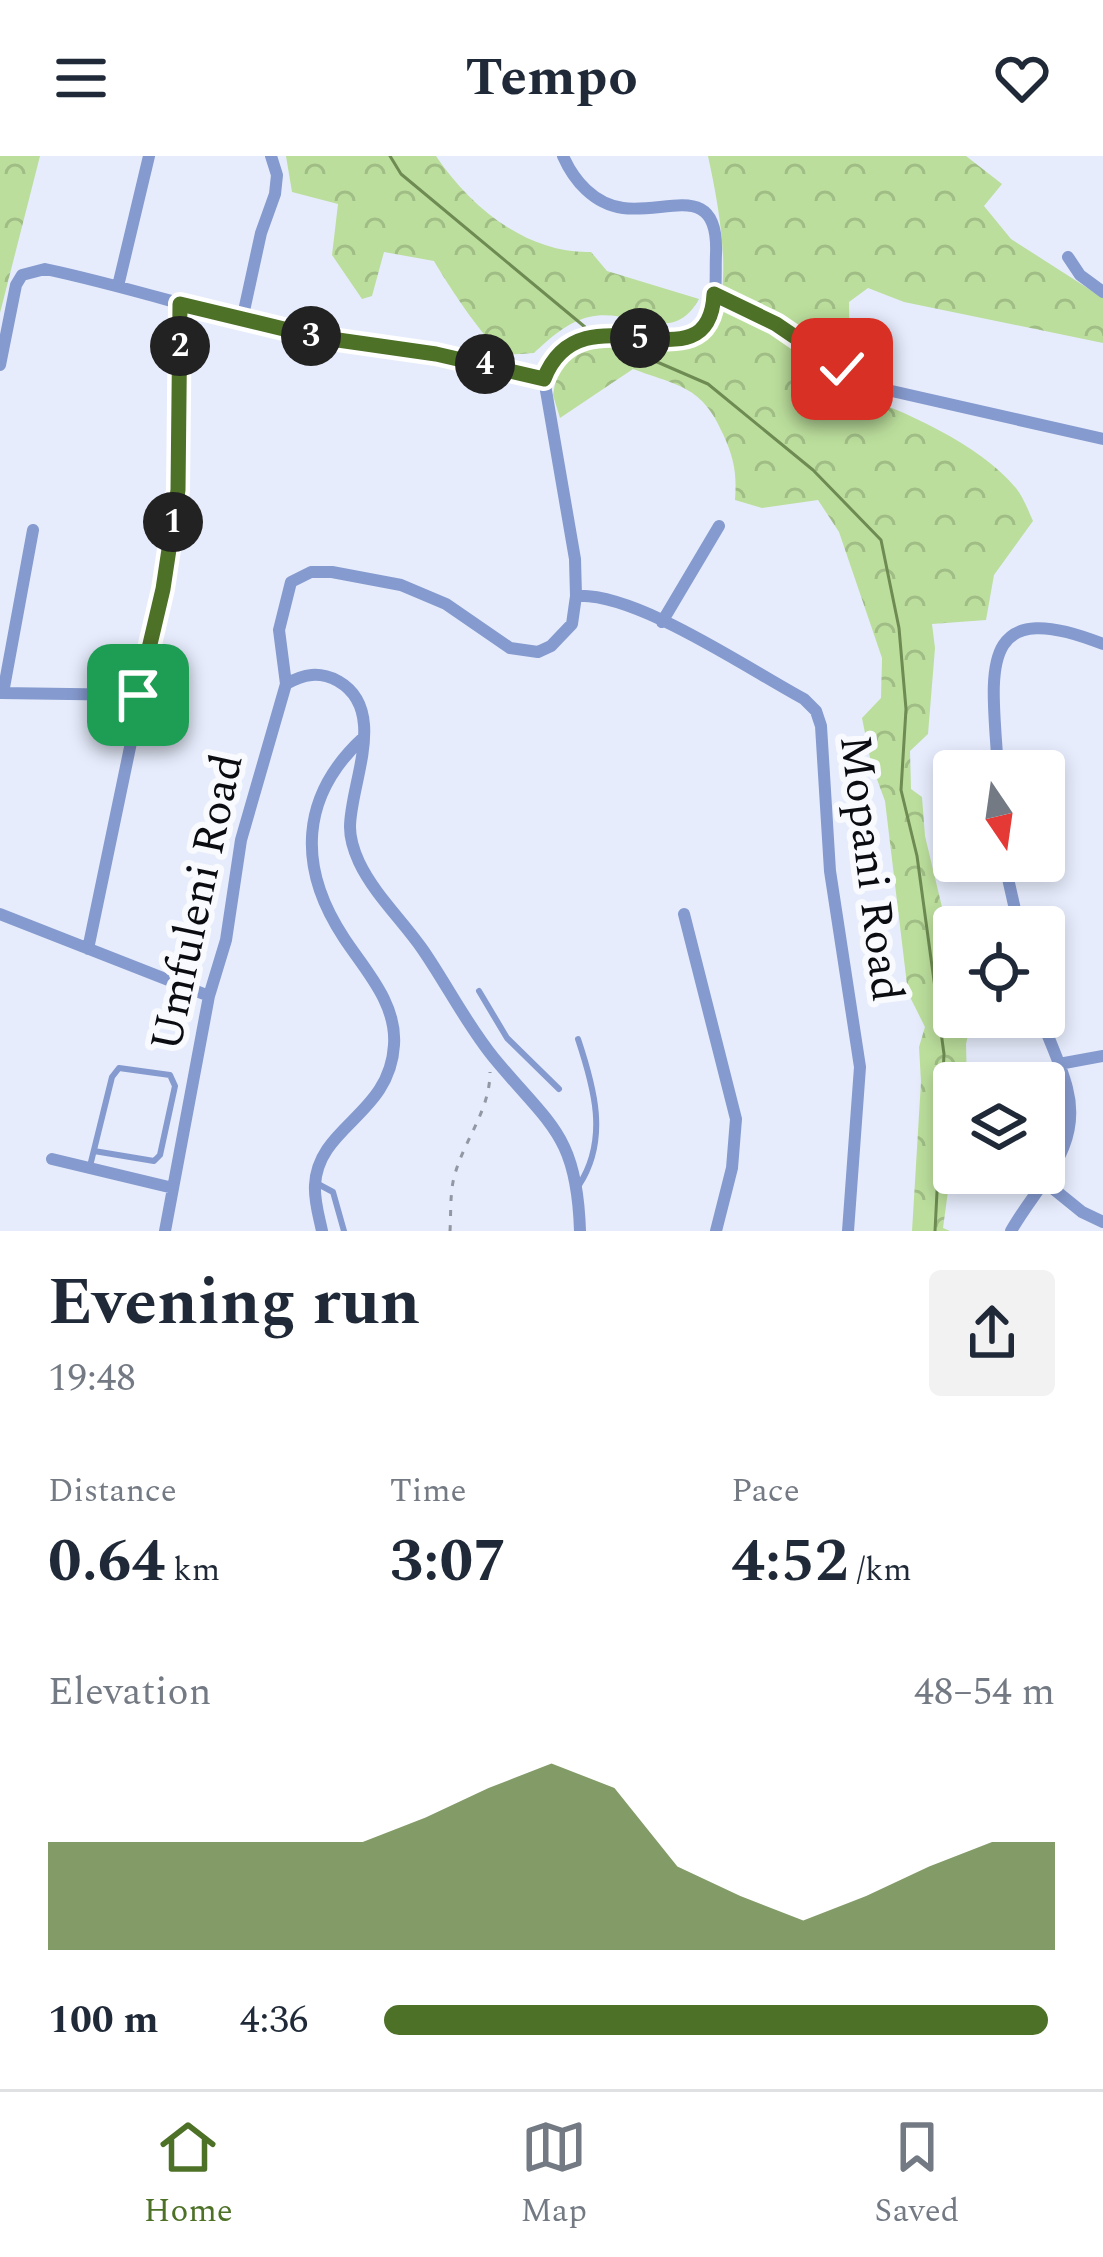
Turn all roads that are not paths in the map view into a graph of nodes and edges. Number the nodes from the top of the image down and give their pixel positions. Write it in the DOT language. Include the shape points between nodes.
graph roads {
  1 [pos="149,156"];
  2 [pos="271,156"];
  3 [pos="563,156"];
  4 [pos="1068,257"];
  5 [pos="118,286"];
  6 [pos="1103,292"];
  7 [pos="180,304"];
  8 [pos="242,320"];
  9 [pos="0,365"];
  10 [pos="544,379"];
  11 [pos="883,389"];
  12 [pos="1103,440"];
  13 [pos="719,526"];
  14 [pos="33,530"];
  15 [pos="576,596"];
  16 [pos="662,622"];
  17 [pos="1103,644"];
  18 [pos="286,684"];
  19 [pos="2,693"];
  20 [pos="138,695"];
  21 [pos="364,738"];
  22 [pos="998,750"];
  23 [pos="0,914"];
  24 [pos="684,914"];
  25 [pos="88,950"];
  26 [pos="479,991"];
  27 [pos="209,996"];
  28 [pos="578,1039"];
  29 [pos="1103,1056"];
  30 [pos="1065,1063"];
  31 [pos="1065,1081"];
  32 [pos="559,1089"];
  33 [pos="1065,1149"];
  34 [pos="94,1151"];
  35 [pos="52,1160"];
  36 [pos="88,1169"];
  37 [pos="315,1182"];
  38 [pos="172,1188"];
  39 [pos="577,1188"];
  40 [pos="1037,1194"];
  41 [pos="1060,1194"];
  42 [pos="1103,1222"];
  43 [pos="165,1231"];
  44 [pos="322,1231"];
  45 [pos="344,1231"];
  46 [pos="580,1231"];
  47 [pos="716,1231"];
  48 [pos="848,1231"];
  49 [pos="1011,1231"];
  1 -- 5 [label="street"];
  2 -- 8 [label="street" via="275,194"];
  3 -- 10 [label="street" via="579,183 607,203 705,211 716,232 714,294 708,320 688,338 600,333 565,350"];
  4 -- 6 [label="street"];
  5 -- 7 [label="street"];
  5 -- 9 [label="street" via="45,269 22,275"];
  7 -- 8 [label="street"];
  7 -- 20 [label="street" via="178,490"];
  8 -- 10 [label="street"];
  10 -- 15 [label="street"];
  11 -- 12 [label="street"];
  13 -- 16 [label="street"];
  14 -- 19 [label="street"];
  15 -- 16 [label="street, Mopani Road" via="603,596"];
  15 -- 18 [label="street, Umfuleni Road" via="562,638 526,652 401,584 298,575 286,591 279,646"];
  16 -- 48 [label="street, Mopani Road" via="804,699 821,726 830,871 860,1067"];
  17 -- 22 [label="street" via="1046,625 1010,637 996,666"];
  18 -- 21 [label="street" via="320,674 342,683 356,699"];
  18 -- 27 [label="street, Umfuleni Road" via="252,794"];
  19 -- 20 [label="street"];
  20 -- 25 [label="street"];
  21 -- 37 [label="street" via="328,776 311,841 319,886 381,992 394,1045 380,1094 333,1139"];
  21 -- 39 [label="street" via="350,827 362,868 490,1053 548,1118"];
  23 -- 25 [label="street"];
  24 -- 47 [label="street" via="736,1119"];
  25 -- 27 [label="street"];
  26 -- 32 [label="lane" via="507,1038"];
  27 -- 38 [label="street, Umfuleni Road"];
  28 -- 39 [label="lane" via="596,1121 592,1160"];
  29 -- 30 [label="street"];
  31 -- 33 [label="street" via="1072,1126"];
  34 -- 34 [label="lane" via="119,1068 170,1075 175,1086 160,1155"];
  34 -- 36 [label="lane"];
  35 -- 36 [label="street"];
  36 -- 38 [label="street"];
  37 -- 44 [label="street"];
  37 -- 45 [label="lane" via="333,1192"];
  38 -- 43 [label="street, Umfuleni Road"];
  39 -- 46 [label="street"];
  40 -- 49 [label="street"];
  41 -- 42 [label="street"];
}
